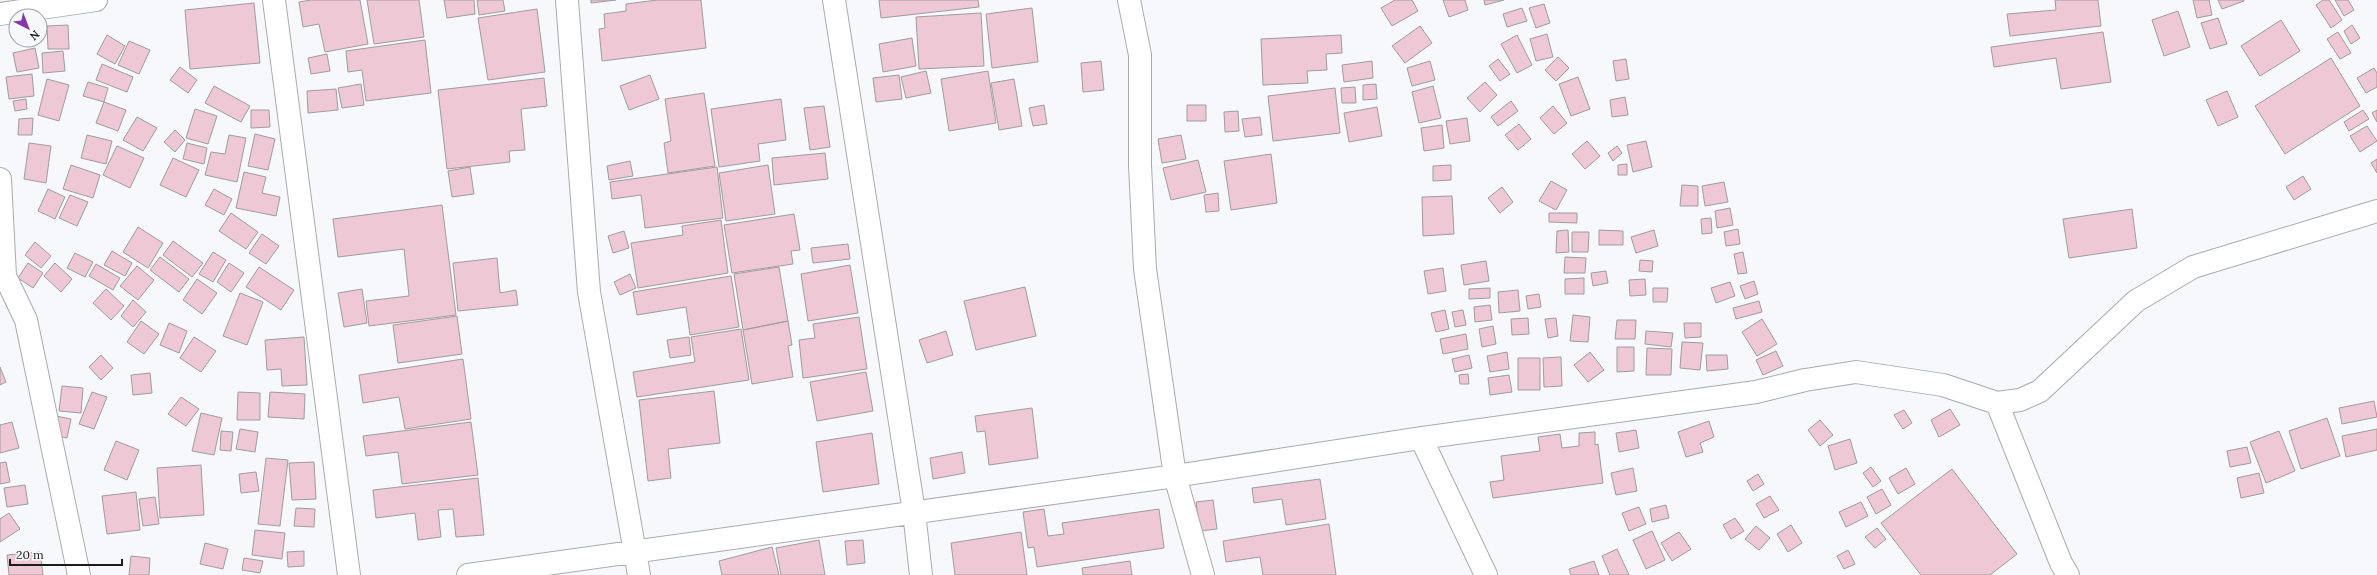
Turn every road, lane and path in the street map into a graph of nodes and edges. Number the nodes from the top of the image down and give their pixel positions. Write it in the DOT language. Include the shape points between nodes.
graph roads {
  1 [pos="96,0"];
  2 [pos="274,0"];
  3 [pos="567,0"];
  4 [pos="834,0"];
  5 [pos="1129,0"];
  6 [pos="0,14"];
  7 [pos="0,179"];
  8 [pos="2377,211"];
  9 [pos="1997,403"];
  10 [pos="1421,438"];
  11 [pos="1175,476"];
  12 [pos="914,512"];
  13 [pos="634,552"];
  14 [pos="79,575"];
  15 [pos="349,575"];
  16 [pos="468,575"];
  17 [pos="639,575"];
  18 [pos="921,575"];
  19 [pos="1203,575"];
  20 [pos="1486,575"];
  21 [pos="2068,575"];
  1 -- 6 [label="street"];
  2 -- 15 [label="street"];
  3 -- 13 [label="street" via="589,292"];
  4 -- 12 [label="street"];
  5 -- 11 [label="street" via="1140,55 1140,165 1145,269"];
  7 -- 14 [label="street" via="5,276 26,320"];
  8 -- 9 [label="street" via="2193,267 2136,301 2040,391 2020,400"];
  9 -- 10 [label="street" via="1943,384 1856,372 1805,380 1756,392"];
  9 -- 21 [label="street"];
  10 -- 11 [label="street"];
  10 -- 20 [label="street"];
  11 -- 12 [label="street"];
  11 -- 19 [label="street"];
  12 -- 13 [label="street"];
  12 -- 18 [label="street"];
  13 -- 16 [label="street"];
  13 -- 17 [label="street"];
}
